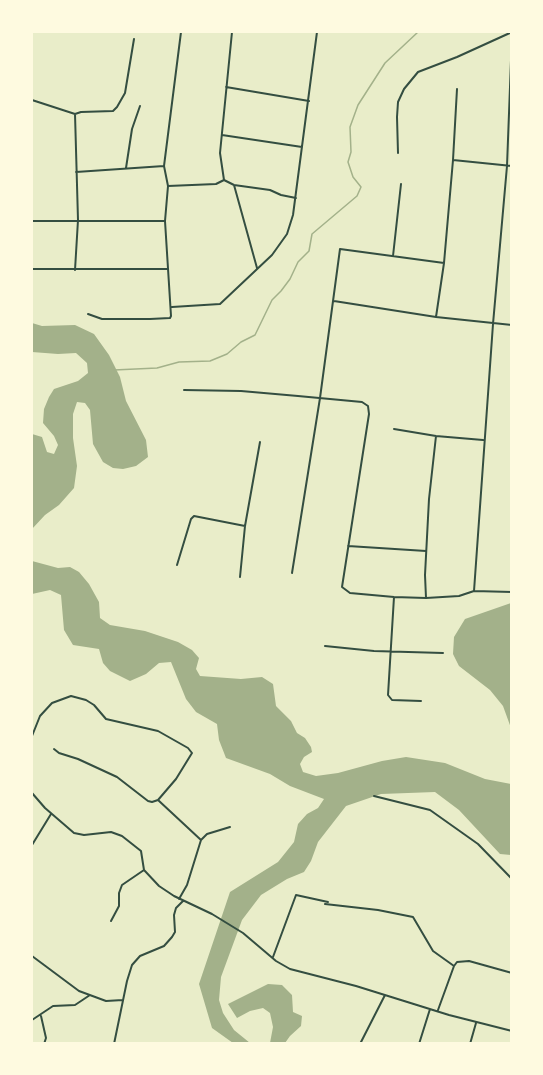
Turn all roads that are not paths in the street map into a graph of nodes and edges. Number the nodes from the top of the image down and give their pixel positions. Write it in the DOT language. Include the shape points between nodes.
graph roads {
  1 [pos="181,32"];
  2 [pos="232,32"];
  3 [pos="317,32"];
  4 [pos="512,33"];
  5 [pos="134,39"];
  6 [pos="225,87"];
  7 [pos="457,89"];
  8 [pos="32,100"];
  9 [pos="309,100"];
  10 [pos="140,106"];
  11 [pos="75,114"];
  12 [pos="222,135"];
  13 [pos="302,147"];
  14 [pos="398,153"];
  15 [pos="453,160"];
  16 [pos="164,166"];
  17 [pos="507,166"];
  18 [pos="512,166"];
  19 [pos="126,168"];
  20 [pos="76,172"];
  21 [pos="224,180"];
  22 [pos="401,184"];
  23 [pos="234,185"];
  24 [pos="168,186"];
  25 [pos="296,198"];
  26 [pos="78,220"];
  27 [pos="32,221"];
  28 [pos="165,221"];
  29 [pos="393,256"];
  30 [pos="444,263"];
  31 [pos="257,268"];
  32 [pos="32,269"];
  33 [pos="168,269"];
  34 [pos="75,270"];
  35 [pos="334,301"];
  36 [pos="170,308"];
  37 [pos="88,314"];
  38 [pos="436,317"];
  39 [pos="493,324"];
  40 [pos="512,325"];
  41 [pos="184,390"];
  42 [pos="320,398"];
  43 [pos="394,429"];
  44 [pos="436,436"];
  45 [pos="484,440"];
  46 [pos="260,442"];
  47 [pos="245,526"];
  48 [pos="348,546"];
  49 [pos="426,551"];
  50 [pos="177,565"];
  51 [pos="292,573"];
  52 [pos="240,577"];
  53 [pos="474,591"];
  54 [pos="512,592"];
  55 [pos="394,597"];
  56 [pos="426,598"];
  57 [pos="325,646"];
  58 [pos="390,651"];
  59 [pos="443,653"];
  60 [pos="421,701"];
  61 [pos="32,736"];
  62 [pos="54,749"];
  63 [pos="32,793"];
  64 [pos="374,796"];
  65 [pos="158,800"];
  66 [pos="51,814"];
  67 [pos="230,827"];
  68 [pos="201,840"];
  69 [pos="32,845"];
  70 [pos="144,870"];
  71 [pos="512,879"];
  72 [pos="179,899"];
  73 [pos="183,901"];
  74 [pos="111,921"];
  75 [pos="32,956"];
  76 [pos="273,958"];
  77 [pos="454,966"];
  78 [pos="512,973"];
  79 [pos="90,995"];
  80 [pos="385,995"];
  81 [pos="123,1000"];
  82 [pos="430,1009"];
  83 [pos="438,1011"];
  84 [pos="41,1016"];
  85 [pos="32,1020"];
  86 [pos="476,1023"];
  87 [pos="512,1031"];
  88 [pos="44,1044"];
  89 [pos="114,1044"];
  90 [pos="360,1044"];
  91 [pos="419,1044"];
  92 [pos="470,1044"];
  1 -- 16 [label="street"];
  2 -- 6 [label="street"];
  3 -- 9 [label="street"];
  4 -- 14 [label="street" via="418,72 398,102"];
  4 -- 17 [label="street"];
  5 -- 11 [label="street" via="125,93 117,107 112,111"];
  6 -- 9 [label="street"];
  6 -- 12 [label="street"];
  7 -- 15 [label="street"];
  8 -- 11 [label="street"];
  9 -- 13 [label="street"];
  10 -- 19 [label="street"];
  11 -- 20 [label="street"];
  12 -- 13 [label="street"];
  12 -- 21 [label="street" via="220,163"];
  13 -- 25 [label="street"];
  15 -- 17 [label="street"];
  15 -- 30 [label="street"];
  16 -- 19 [label="street"];
  16 -- 24 [label="street"];
  17 -- 18 [label="street"];
  17 -- 39 [label="street"];
  19 -- 20 [label="street"];
  20 -- 26 [label="street"];
  21 -- 23 [label="street"];
  21 -- 24 [label="street" via="216,184"];
  22 -- 29 [label="street"];
  23 -- 25 [label="street"];
  23 -- 31 [label="street"];
  24 -- 28 [label="street"];
  25 -- 31 [label="street" via="287,234"];
  26 -- 27 [label="street"];
  26 -- 28 [label="street"];
  26 -- 34 [label="street"];
  28 -- 33 [label="street"];
  29 -- 30 [label="street"];
  29 -- 35 [label="street" via="340,249"];
  30 -- 38 [label="street"];
  31 -- 36 [label="street" via="220,304"];
  32 -- 34 [label="street"];
  33 -- 34 [label="street"];
  33 -- 36 [label="street"];
  35 -- 38 [label="street"];
  35 -- 42 [label="street"];
  36 -- 37 [label="street" via="170,318 102,319"];
  38 -- 39 [label="street"];
  39 -- 40 [label="street"];
  39 -- 45 [label="street"];
  41 -- 42 [label="street"];
  42 -- 48 [label="street" via="368,406"];
  42 -- 51 [label="street"];
  43 -- 44 [label="street"];
  44 -- 45 [label="street"];
  44 -- 49 [label="street"];
  45 -- 53 [label="street"];
  46 -- 47 [label="street"];
  47 -- 50 [label="street" via="194,516"];
  47 -- 52 [label="street"];
  48 -- 49 [label="street"];
  48 -- 55 [label="street" via="342,587 350,593"];
  49 -- 56 [label="street"];
  53 -- 54 [label="street"];
  53 -- 56 [label="street"];
  55 -- 56 [label="street"];
  55 -- 58 [label="street"];
  57 -- 58 [label="street"];
  58 -- 59 [label="street"];
  58 -- 60 [label="street" via="390,699"];
  61 -- 65 [label="street" via="40,716 52,703 71,696 94,705 106,719 158,731 192,753"];
  62 -- 65 [label="street" via="117,777 148,801"];
  63 -- 66 [label="street"];
  64 -- 71 [label="street" via="430,810 478,844"];
  65 -- 68 [label="street"];
  66 -- 69 [label="street"];
  66 -- 70 [label="street" via="78,835 104,832 122,836 141,851"];
  67 -- 68 [label="street" via="207,834"];
  68 -- 72 [label="street"];
  70 -- 72 [label="street"];
  70 -- 74 [label="street" via="122,885 119,906"];
  72 -- 73 [label="street"];
  73 -- 76 [label="street" via="243,933"];
  73 -- 81 [label="street" via="176,908 172,937 132,965"];
  75 -- 79 [label="street"];
  76 -- 77 [label="street" via="296,895 413,917 433,951"];
  76 -- 80 [label="street" via="295,971"];
  77 -- 78 [label="street" via="469,961"];
  77 -- 83 [label="street"];
  79 -- 81 [label="street" via="106,1001"];
  79 -- 84 [label="street" via="75,1005 54,1006"];
  80 -- 82 [label="street"];
  80 -- 90 [label="street"];
  81 -- 89 [label="street"];
  82 -- 83 [label="street"];
  82 -- 91 [label="street"];
  83 -- 86 [label="street"];
  84 -- 85 [label="street"];
  84 -- 88 [label="street"];
  86 -- 87 [label="street"];
  86 -- 92 [label="street"];
}
